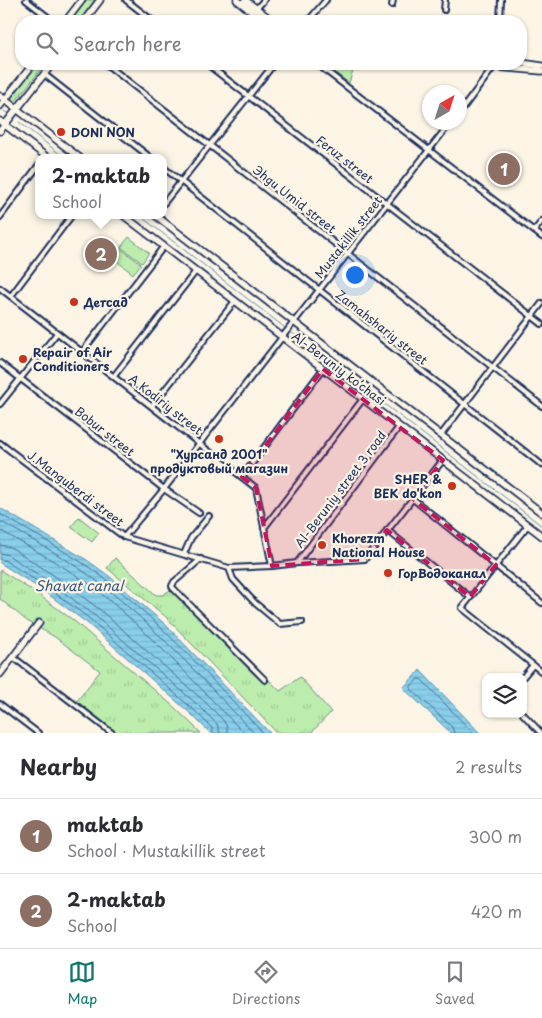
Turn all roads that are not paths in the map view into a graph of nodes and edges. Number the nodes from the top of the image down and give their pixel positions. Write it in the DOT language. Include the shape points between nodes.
graph roads {
  1 [pos="26,0"];
  2 [pos="82,0"];
  3 [pos="100,0"];
  4 [pos="126,0"];
  5 [pos="237,0"];
  6 [pos="245,0"];
  7 [pos="264,0"];
  8 [pos="326,0"];
  9 [pos="393,0"];
  10 [pos="445,0"];
  11 [pos="501,0"];
  12 [pos="392,6"];
  13 [pos="256,9"];
  14 [pos="444,10"];
  15 [pos="45,15"];
  16 [pos="71,15"];
  17 [pos="89,15"];
  18 [pos="145,15"];
  19 [pos="256,15"];
  20 [pos="264,15"];
  21 [pos="313,15"];
  22 [pos="500,15"];
  23 [pos="527,64"];
  24 [pos="542,66"];
  25 [pos="527,69"];
  26 [pos="28,70"];
  27 [pos="47,70"];
  28 [pos="114,70"];
  29 [pos="215,70"];
  30 [pos="269,70"];
  31 [pos="325,70"];
  32 [pos="491,70"];
  33 [pos="542,71"];
  34 [pos="44,74"];
  35 [pos="248,96"];
  36 [pos="2,98"];
  37 [pos="467,103"];
  38 [pos="0,106"];
  39 [pos="17,109"];
  40 [pos="2,123"];
  41 [pos="445,130"];
  42 [pos="0,131"];
  43 [pos="210,145"];
  44 [pos="429,151"];
  45 [pos="42,154"];
  46 [pos="75,154"];
  47 [pos="146,154"];
  48 [pos="35,170"];
  49 [pos="167,170"];
  50 [pos="181,181"];
  51 [pos="167,199"];
  52 [pos="387,204"];
  53 [pos="0,217"];
  54 [pos="69,219"];
  55 [pos="128,219"];
  56 [pos="160,219"];
  57 [pos="542,221"];
  58 [pos="534,231"];
  59 [pos="542,237"];
  60 [pos="164,246"];
  61 [pos="348,254"];
  62 [pos="196,271"];
  63 [pos="0,288"];
  64 [pos="319,290"];
  65 [pos="10,296"];
  66 [pos="235,301"];
  67 [pos="542,303"];
  68 [pos="532,316"];
  69 [pos="294,322"];
  70 [pos="542,324"];
  71 [pos="57,333"];
  72 [pos="282,337"];
  73 [pos="82,352"];
  74 [pos="0,363"];
  75 [pos="493,367"];
  76 [pos="323,368"];
  77 [pos="114,376"];
  78 [pos="21,379"];
  79 [pos="363,399"];
  80 [pos="0,404"];
  81 [pos="464,404"];
  82 [pos="152,406"];
  83 [pos="542,406"];
  84 [pos="399,426"];
  85 [pos="441,435"];
  86 [pos="0,443"];
  87 [pos="199,443"];
  88 [pos="443,460"];
  89 [pos="542,465"];
  90 [pos="242,477"];
  91 [pos="164,489"];
  92 [pos="412,499"];
  93 [pos="542,512"];
  94 [pos="200,513"];
  95 [pos="209,516"];
  96 [pos="528,525"];
  97 [pos="264,528"];
  98 [pos="387,530"];
  99 [pos="542,536"];
  100 [pos="124,537"];
  101 [pos="184,554"];
  102 [pos="201,559"];
  103 [pos="297,563"];
  104 [pos="496,565"];
  105 [pos="272,566"];
  106 [pos="229,568"];
  107 [pos="470,597"];
  108 [pos="542,603"];
  109 [pos="302,622"];
  110 [pos="39,623"];
  111 [pos="13,657"];
  112 [pos="533,665"];
  113 [pos="542,672"];
  114 [pos="526,673"];
  115 [pos="0,674"];
  116 [pos="265,680"];
  117 [pos="0,704"];
  118 [pos="527,718"];
  119 [pos="38,733"];
  120 [pos="112,733"];
  121 [pos="541,733"];
  1 -- 15 [label="street"];
  2 -- 16 [label="main road"];
  3 -- 17 [label="main road"];
  4 -- 18 [label="street"];
  5 -- 19 [label="main road"];
  6 -- 13 [label="main road"];
  7 -- 13 [label="street"];
  8 -- 21 [label="street"];
  9 -- 12 [label="street"];
  10 -- 14 [label="street"];
  11 -- 22 [label="street"];
  13 -- 20 [label="main road"];
  23 -- 24 [label="main road"];
  25 -- 33 [label="main road"];
  26 -- 36 [label="main road"];
  27 -- 34 [label="main road"];
  28 -- 43 [label="street, Эhgu Umid street"];
  29 -- 35 [label="street, Feruz street"];
  30 -- 35 [label="street"];
  31 -- 44 [label="street"];
  32 -- 37 [label="street"];
  34 -- 39 [label="main road"];
  34 -- 47 [label="street"];
  35 -- 43 [label="street"];
  35 -- 52 [label="street, Feruz street"];
  36 -- 38 [label="main road"];
  36 -- 39 [label="main road"];
  39 -- 40 [label="main road"];
  39 -- 46 [label="main road"];
  40 -- 42 [label="main road"];
  40 -- 45 [label="main road"];
  41 -- 44 [label="street, Mustakillik street"];
  43 -- 50 [label="street"];
  43 -- 61 [label="street, Эhgu Umid street"];
  44 -- 52 [label="street, Mustakillik street"];
  44 -- 58 [label="street"];
  48 -- 53 [label="street"];
  49 -- 50 [label="street, Zamahshariy street"];
  50 -- 51 [label="street"];
  50 -- 64 [label="street, Zamahshariy street"];
  52 -- 61 [label="street, Mustakillik street"];
  52 -- 68 [label="street, Feruz street"];
  54 -- 65 [label="street"];
  55 -- 60 [label="main road, Al-Beruniy ko’chasi"];
  56 -- 69 [label="main road, Al-Beruniy ko’chasi"];
  57 -- 58 [label="street"];
  58 -- 59 [label="street"];
  60 -- 62 [label="main road, Al-Beruniy ko’chasi"];
  60 -- 73 [label="street"];
  61 -- 64 [label="street, Mustakillik street"];
  61 -- 75 [label="street, Эhgu Umid street"];
  62 -- 66 [label="main road, Al-Beruniy ko’chasi"];
  62 -- 77 [label="street"];
  63 -- 65 [label="street, A.Kodiriy street"];
  64 -- 69 [label="street, Mustakillik street"];
  64 -- 81 [label="street, Zamahshariy street"];
  65 -- 71 [label="street, A.Kodiriy street"];
  66 -- 72 [label="main road, Al-Beruniy ko’chasi"];
  66 -- 82 [label="street"];
  67 -- 68 [label="street"];
  68 -- 70 [label="street, Feruz street"];
  68 -- 75 [label="street"];
  69 -- 72 [label="street, Mustakillik street"];
  69 -- 85 [label="main road, Al-Beruniy ko’chasi"];
  71 -- 73 [label="street, A.Kodiriy street"];
  71 -- 78 [label="street"];
  72 -- 76 [label="main road, Al-Beruniy ko’chasi"];
  72 -- 87 [label="street, Mustakillik street"];
  73 -- 77 [label="street, A.Kodiriy street"];
  74 -- 78 [label="street, Bobur street"];
  75 -- 81 [label="street"];
  75 -- 83 [label="street, Эhgu Umid street"];
  76 -- 79 [label="main road, Al-Beruniy ko’chasi"];
  76 -- 90 [label="street"];
  77 -- 82 [label="street, A.Kodiriy street"];
  78 -- 80 [label="street"];
  78 -- 91 [label="street, Bobur street"];
  79 -- 84 [label="main road, Al-Beruniy ko’chasi"];
  79 -- 97 [label="street"];
  81 -- 85 [label="street"];
  81 -- 89 [label="street, Zamahshariy street"];
  82 -- 87 [label="street, A.Kodiriy street"];
  84 -- 88 [label="main road, Al-Beruniy ko’chasi"];
  84 -- 103 [label="street, Al-Beruniy street 3 road"];
  85 -- 93 [label="main road, Al-Beruniy ko’chasi"];
  86 -- 100 [label="street, J.Manguberdi street"];
  87 -- 90 [label="street, A.Kodiriy street"];
  87 -- 91 [label="street, Mustakillik street"];
  88 -- 92 [label="street"];
  88 -- 96 [label="main road, Al-Beruniy ko’chasi"];
  90 -- 97 [label="street, A.Kodiriy street" via="256,488"];
  91 -- 94 [label="street, Bobur street"];
  91 -- 100 [label="street, Mustakillik street"];
  92 -- 98 [label="street"];
  92 -- 104 [label="street"];
  95 -- 101 [label="street" via="191,538"];
  96 -- 99 [label="main road, Al-Beruniy ko’chasi"];
  96 -- 104 [label="street"];
  97 -- 105 [label="street, A.Kodiriy street"];
  98 -- 103 [label="street, J.Manguberdi street" via="365,559"];
  98 -- 107 [label="street"];
  100 -- 101 [label="street, J.Manguberdi street"];
  101 -- 102 [label="street, J.Manguberdi street"];
  102 -- 106 [label="street, J.Manguberdi street"];
  102 -- 116 [label="street" via="174,582 173,588"];
  103 -- 105 [label="street, J.Manguberdi street"];
  104 -- 107 [label="street"];
  104 -- 108 [label="street"];
  105 -- 106 [label="street, J.Manguberdi street"];
  106 -- 109 [label="street" via="254,603 280,624"];
  107 -- 112 [label="street" via="462,608"];
  110 -- 111 [label="main road"];
  111 -- 115 [label="main road"];
  111 -- 120 [label="street"];
  112 -- 113 [label="street"];
  112 -- 114 [label="street"];
  117 -- 119 [label="street"];
  118 -- 121 [label="street"];
}
